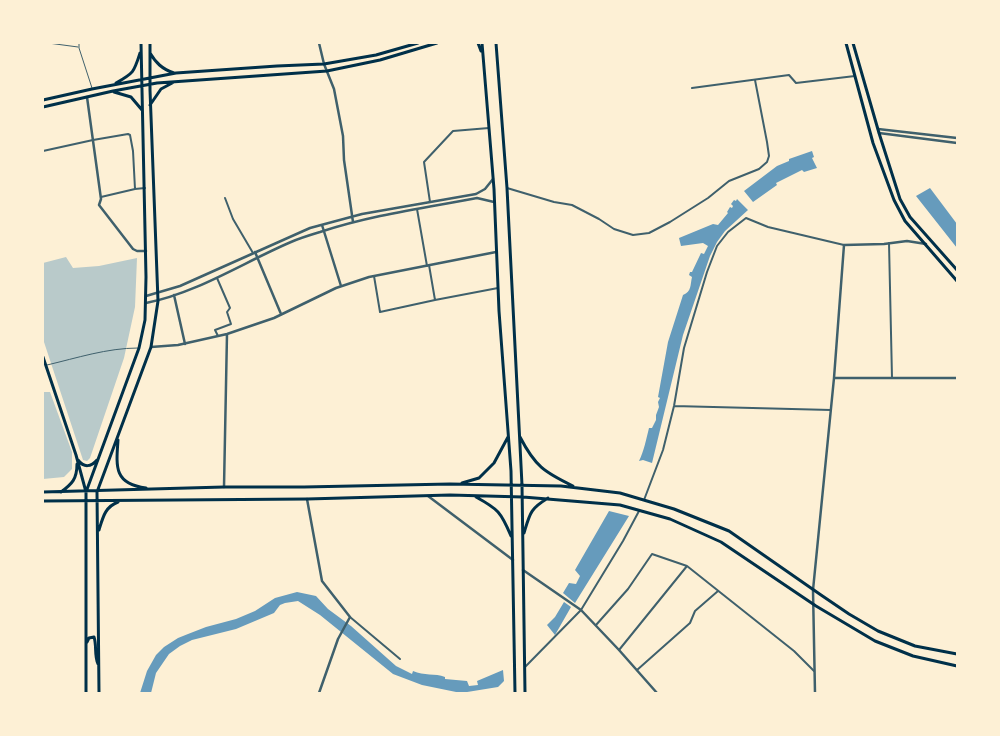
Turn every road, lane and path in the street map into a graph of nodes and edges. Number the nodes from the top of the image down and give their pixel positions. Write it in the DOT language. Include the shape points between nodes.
graph roads {
  1 [pos="48,43"];
  2 [pos="79,43"];
  3 [pos="141,43"];
  4 [pos="150,43"];
  5 [pos="319,43"];
  6 [pos="418,43"];
  7 [pos="437,43"];
  8 [pos="478,43"];
  9 [pos="482,43"];
  10 [pos="496,43"];
  11 [pos="846,43"];
  12 [pos="853,43"];
  13 [pos="79,48"];
  14 [pos="141,50"];
  15 [pos="150,52"];
  16 [pos="483,55"];
  17 [pos="324,64"];
  18 [pos="327,71"];
  19 [pos="176,73"];
  20 [pos="855,76"];
  21 [pos="150,78"];
  22 [pos="142,79"];
  23 [pos="755,80"];
  24 [pos="176,81"];
  25 [pos="150,84"];
  26 [pos="113,85"];
  27 [pos="142,86"];
  28 [pos="692,88"];
  29 [pos="92,89"];
  30 [pos="113,91"];
  31 [pos="87,97"];
  32 [pos="43,100"];
  33 [pos="150,106"];
  34 [pos="43,107"];
  35 [pos="142,110"];
  36 [pos="489,128"];
  37 [pos="878,129"];
  38 [pos="879,133"];
  39 [pos="957,138"];
  40 [pos="93,140"];
  41 [pos="957,143"];
  42 [pos="43,151"];
  43 [pos="493,179"];
  44 [pos="145,188"];
  45 [pos="507,188"];
  46 [pos="135,189"];
  47 [pos="101,197"];
  48 [pos="225,198"];
  49 [pos="430,202"];
  50 [pos="494,202"];
  51 [pos="417,209"];
  52 [pos="353,216"];
  53 [pos="353,222"];
  54 [pos="322,225"];
  55 [pos="324,231"];
  56 [pos="889,243"];
  57 [pos="926,244"];
  58 [pos="844,245"];
  59 [pos="146,251"];
  60 [pos="254,252"];
  61 [pos="496,252"];
  62 [pos="258,258"];
  63 [pos="428,265"];
  64 [pos="957,270"];
  65 [pos="374,276"];
  66 [pos="218,278"];
  67 [pos="957,281"];
  68 [pos="341,286"];
  69 [pos="498,288"];
  70 [pos="158,294"];
  71 [pos="174,295"];
  72 [pos="146,296"];
  73 [pos="435,300"];
  74 [pos="158,301"];
  75 [pos="146,303"];
  76 [pos="281,314"];
  77 [pos="227,334"];
  78 [pos="218,336"];
  79 [pos="185,344"];
  80 [pos="151,347"];
  81 [pos="139,348"];
  82 [pos="43,357"];
  83 [pos="47,365"];
  84 [pos="834,378"];
  85 [pos="892,378"];
  86 [pos="957,378"];
  87 [pos="674,406"];
  88 [pos="831,410"];
  89 [pos="520,436"];
  90 [pos="118,437"];
  91 [pos="508,437"];
  92 [pos="100,457"];
  93 [pos="77,459"];
  94 [pos="459,484"];
  95 [pos="511,485"];
  96 [pos="522,485"];
  97 [pos="224,487"];
  98 [pos="577,488"];
  99 [pos="156,489"];
  100 [pos="43,492"];
  101 [pos="61,492"];
  102 [pos="86,492"];
  103 [pos="97,492"];
  104 [pos="428,496"];
  105 [pos="475,496"];
  106 [pos="511,496"];
  107 [pos="523,497"];
  108 [pos="548,498"];
  109 [pos="307,499"];
  110 [pos="644,500"];
  111 [pos="43,501"];
  112 [pos="86,501"];
  113 [pos="97,501"];
  114 [pos="119,501"];
  115 [pos="639,510"];
  116 [pos="98,534"];
  117 [pos="512,537"];
  118 [pos="523,537"];
  119 [pos="512,560"];
  120 [pos="687,566"];
  121 [pos="524,570"];
  122 [pos="813,590"];
  123 [pos="719,591"];
  124 [pos="813,604"];
  125 [pos="580,609"];
  126 [pos="350,617"];
  127 [pos="596,625"];
  128 [pos="86,644"];
  129 [pos="619,650"];
  130 [pos="957,654"];
  131 [pos="400,659"];
  132 [pos="98,665"];
  133 [pos="957,666"];
  134 [pos="525,667"];
  135 [pos="637,670"];
  136 [pos="815,671"];
  137 [pos="86,693"];
  138 [pos="99,693"];
  139 [pos="318,693"];
  140 [pos="515,693"];
  141 [pos="525,693"];
  142 [pos="656,693"];
  143 [pos="815,693"];
  1 -- 13 [label="lane"];
  2 -- 13 [label="lane"];
  3 -- 14 [label="main road"];
  4 -- 15 [label="main road"];
  5 -- 17 [label="street"];
  6 -- 17 [label="main road" via="376,55"];
  7 -- 18 [label="main road" via="380,60"];
  8 -- 16 [label="main road"];
  9 -- 16 [label="main road"];
  10 -- 45 [label="main road"];
  11 -- 20 [label="main road"];
  12 -- 37 [label="main road"];
  13 -- 29 [label="lane"];
  14 -- 22 [label="main road"];
  14 -- 26 [label="main road" via="132,73"];
  15 -- 19 [label="main road" via="160,66"];
  15 -- 21 [label="main road"];
  16 -- 36 [label="main road"];
  17 -- 18 [label="street"];
  17 -- 19 [label="main road"];
  18 -- 24 [label="main road"];
  18 -- 52 [label="street" via="334,89 343,136"];
  19 -- 21 [label="main road"];
  20 -- 23 [label="street" via="796,83 789,75"];
  20 -- 57 [label="main road" via="873,143 894,200 905,221"];
  21 -- 22 [label="main road"];
  21 -- 25 [label="main road"];
  22 -- 26 [label="main road"];
  22 -- 27 [label="main road"];
  23 -- 28 [label="street"];
  23 -- 45 [label="street" via="767,142 767,162 759,169 729,181 708,198 649,233 633,235 614,229 572,206"];
  24 -- 25 [label="main road"];
  24 -- 33 [label="main road" via="161,89"];
  25 -- 27 [label="main road"];
  25 -- 33 [label="main road"];
  26 -- 29 [label="main road"];
  27 -- 30 [label="main road"];
  27 -- 35 [label="main road"];
  29 -- 32 [label="main road"];
  30 -- 31 [label="main road"];
  30 -- 35 [label="main road" via="131,97"];
  31 -- 34 [label="main road"];
  31 -- 40 [label="street"];
  33 -- 70 [label="main road"];
  35 -- 44 [label="main road"];
  36 -- 43 [label="main road"];
  36 -- 49 [label="street" via="452,131 424,162"];
  37 -- 38 [label="main road"];
  37 -- 39 [label="street"];
  38 -- 41 [label="street"];
  38 -- 64 [label="main road" via="900,199 910,217"];
  40 -- 42 [label="street"];
  40 -- 46 [label="street" via="130,135"];
  40 -- 47 [label="street"];
  43 -- 49 [label="street" via="485,189 476,194"];
  43 -- 50 [label="main road"];
  44 -- 46 [label="street"];
  44 -- 59 [label="main road"];
  45 -- 89 [label="main road"];
  46 -- 47 [label="street"];
  47 -- 59 [label="street" via="99,206 133,249"];
  48 -- 60 [label="street" via="233,219"];
  49 -- 52 [label="street"];
  50 -- 51 [label="street" via="477,198"];
  50 -- 61 [label="main road"];
  51 -- 53 [label="street"];
  51 -- 63 [label="street"];
  52 -- 53 [label="street"];
  52 -- 54 [label="street"];
  53 -- 55 [label="street"];
  54 -- 55 [label="street"];
  54 -- 60 [label="street"];
  55 -- 62 [label="street" via="292,241"];
  55 -- 68 [label="street"];
  56 -- 57 [label="street" via="907,241"];
  56 -- 58 [label="street"];
  56 -- 85 [label="street"];
  57 -- 67 [label="main road"];
  58 -- 84 [label="street"];
  58 -- 87 [label="street" via="768,227 746,218 728,232 717,246 691,323"];
  59 -- 72 [label="main road"];
  60 -- 62 [label="street"];
  60 -- 70 [label="street"];
  61 -- 63 [label="street"];
  61 -- 69 [label="main road"];
  62 -- 66 [label="street"];
  62 -- 76 [label="street"];
  63 -- 65 [label="street"];
  63 -- 73 [label="street"];
  65 -- 68 [label="street"];
  65 -- 73 [label="street" via="380,312"];
  66 -- 71 [label="street"];
  66 -- 78 [label="street" via="230,308 228,312 231,324 215,330"];
  68 -- 76 [label="street"];
  69 -- 73 [label="street"];
  69 -- 91 [label="main road"];
  70 -- 72 [label="street"];
  70 -- 74 [label="main road"];
  71 -- 74 [label="street"];
  71 -- 79 [label="street"];
  72 -- 75 [label="main road"];
  74 -- 75 [label="street"];
  74 -- 80 [label="main road"];
  75 -- 81 [label="main road"];
  76 -- 77 [label="street"];
  77 -- 78 [label="street"];
  77 -- 97 [label="street"];
  78 -- 79 [label="street"];
  79 -- 80 [label="street"];
  80 -- 90 [label="main road"];
  81 -- 83 [label="lane" via="122,348"];
  81 -- 92 [label="main road"];
  82 -- 83 [label="main road"];
  83 -- 93 [label="main road"];
  84 -- 85 [label="street"];
  84 -- 88 [label="street"];
  85 -- 86 [label="street"];
  87 -- 88 [label="street"];
  87 -- 110 [label="street" via="663,450"];
  88 -- 122 [label="street"];
  89 -- 96 [label="main road"];
  89 -- 98 [label="main road" via="529,455 539,466 554,477"];
  90 -- 99 [label="main road" via="120,474 126,482 137,487"];
  90 -- 103 [label="main road"];
  91 -- 94 [label="main road" via="494,463 479,478"];
  91 -- 95 [label="main road"];
  92 -- 93 [label="main road" via="94,464 87,466"];
  92 -- 102 [label="main road"];
  93 -- 101 [label="main road" via="77,472 72,483"];
  93 -- 102 [label="main road"];
  94 -- 95 [label="main road"];
  94 -- 97 [label="main road"];
  95 -- 96 [label="main road"];
  95 -- 106 [label="main road"];
  96 -- 98 [label="main road"];
  96 -- 107 [label="main road"];
  97 -- 99 [label="main road"];
  98 -- 110 [label="main road" via="620,493"];
  99 -- 103 [label="main road"];
  100 -- 101 [label="main road"];
  101 -- 102 [label="main road"];
  102 -- 103 [label="main road"];
  102 -- 112 [label="main road"];
  103 -- 113 [label="main road"];
  104 -- 105 [label="main road"];
  104 -- 109 [label="main road"];
  104 -- 119 [label="street"];
  105 -- 106 [label="main road"];
  105 -- 117 [label="main road" via="493,506 504,518"];
  106 -- 107 [label="main road"];
  106 -- 117 [label="main road"];
  107 -- 108 [label="main road"];
  107 -- 118 [label="main road"];
  108 -- 115 [label="main road" via="620,505"];
  108 -- 118 [label="main road" via="535,506"];
  109 -- 114 [label="main road"];
  109 -- 126 [label="street" via="322,581"];
  110 -- 122 [label="main road" via="729,531"];
  111 -- 112 [label="main road"];
  112 -- 113 [label="main road"];
  112 -- 128 [label="main road"];
  113 -- 114 [label="main road"];
  113 -- 116 [label="main road"];
  114 -- 116 [label="main road" via="110,505 104,513"];
  115 -- 124 [label="main road" via="670,519 722,542"];
  115 -- 125 [label="street"];
  116 -- 132 [label="main road"];
  117 -- 119 [label="main road"];
  118 -- 121 [label="main road"];
  119 -- 140 [label="main road"];
  120 -- 123 [label="street"];
  120 -- 127 [label="street" via="652,554 628,588"];
  120 -- 129 [label="street"];
  121 -- 125 [label="street"];
  121 -- 134 [label="main road"];
  122 -- 124 [label="street"];
  122 -- 130 [label="main road" via="878,631 915,646"];
  123 -- 135 [label="street" via="695,611 690,623"];
  123 -- 136 [label="street"];
  124 -- 133 [label="main road" via="875,641 913,656"];
  124 -- 136 [label="street"];
  125 -- 127 [label="street"];
  125 -- 134 [label="street"];
  126 -- 131 [label="street"];
  126 -- 139 [label="street" via="338,639"];
  127 -- 129 [label="street"];
  128 -- 132 [label="main road" via="89,638 94,637"];
  128 -- 137 [label="main road"];
  129 -- 135 [label="street"];
  132 -- 138 [label="main road"];
  134 -- 141 [label="main road"];
  135 -- 142 [label="street"];
  136 -- 143 [label="street"];
}
